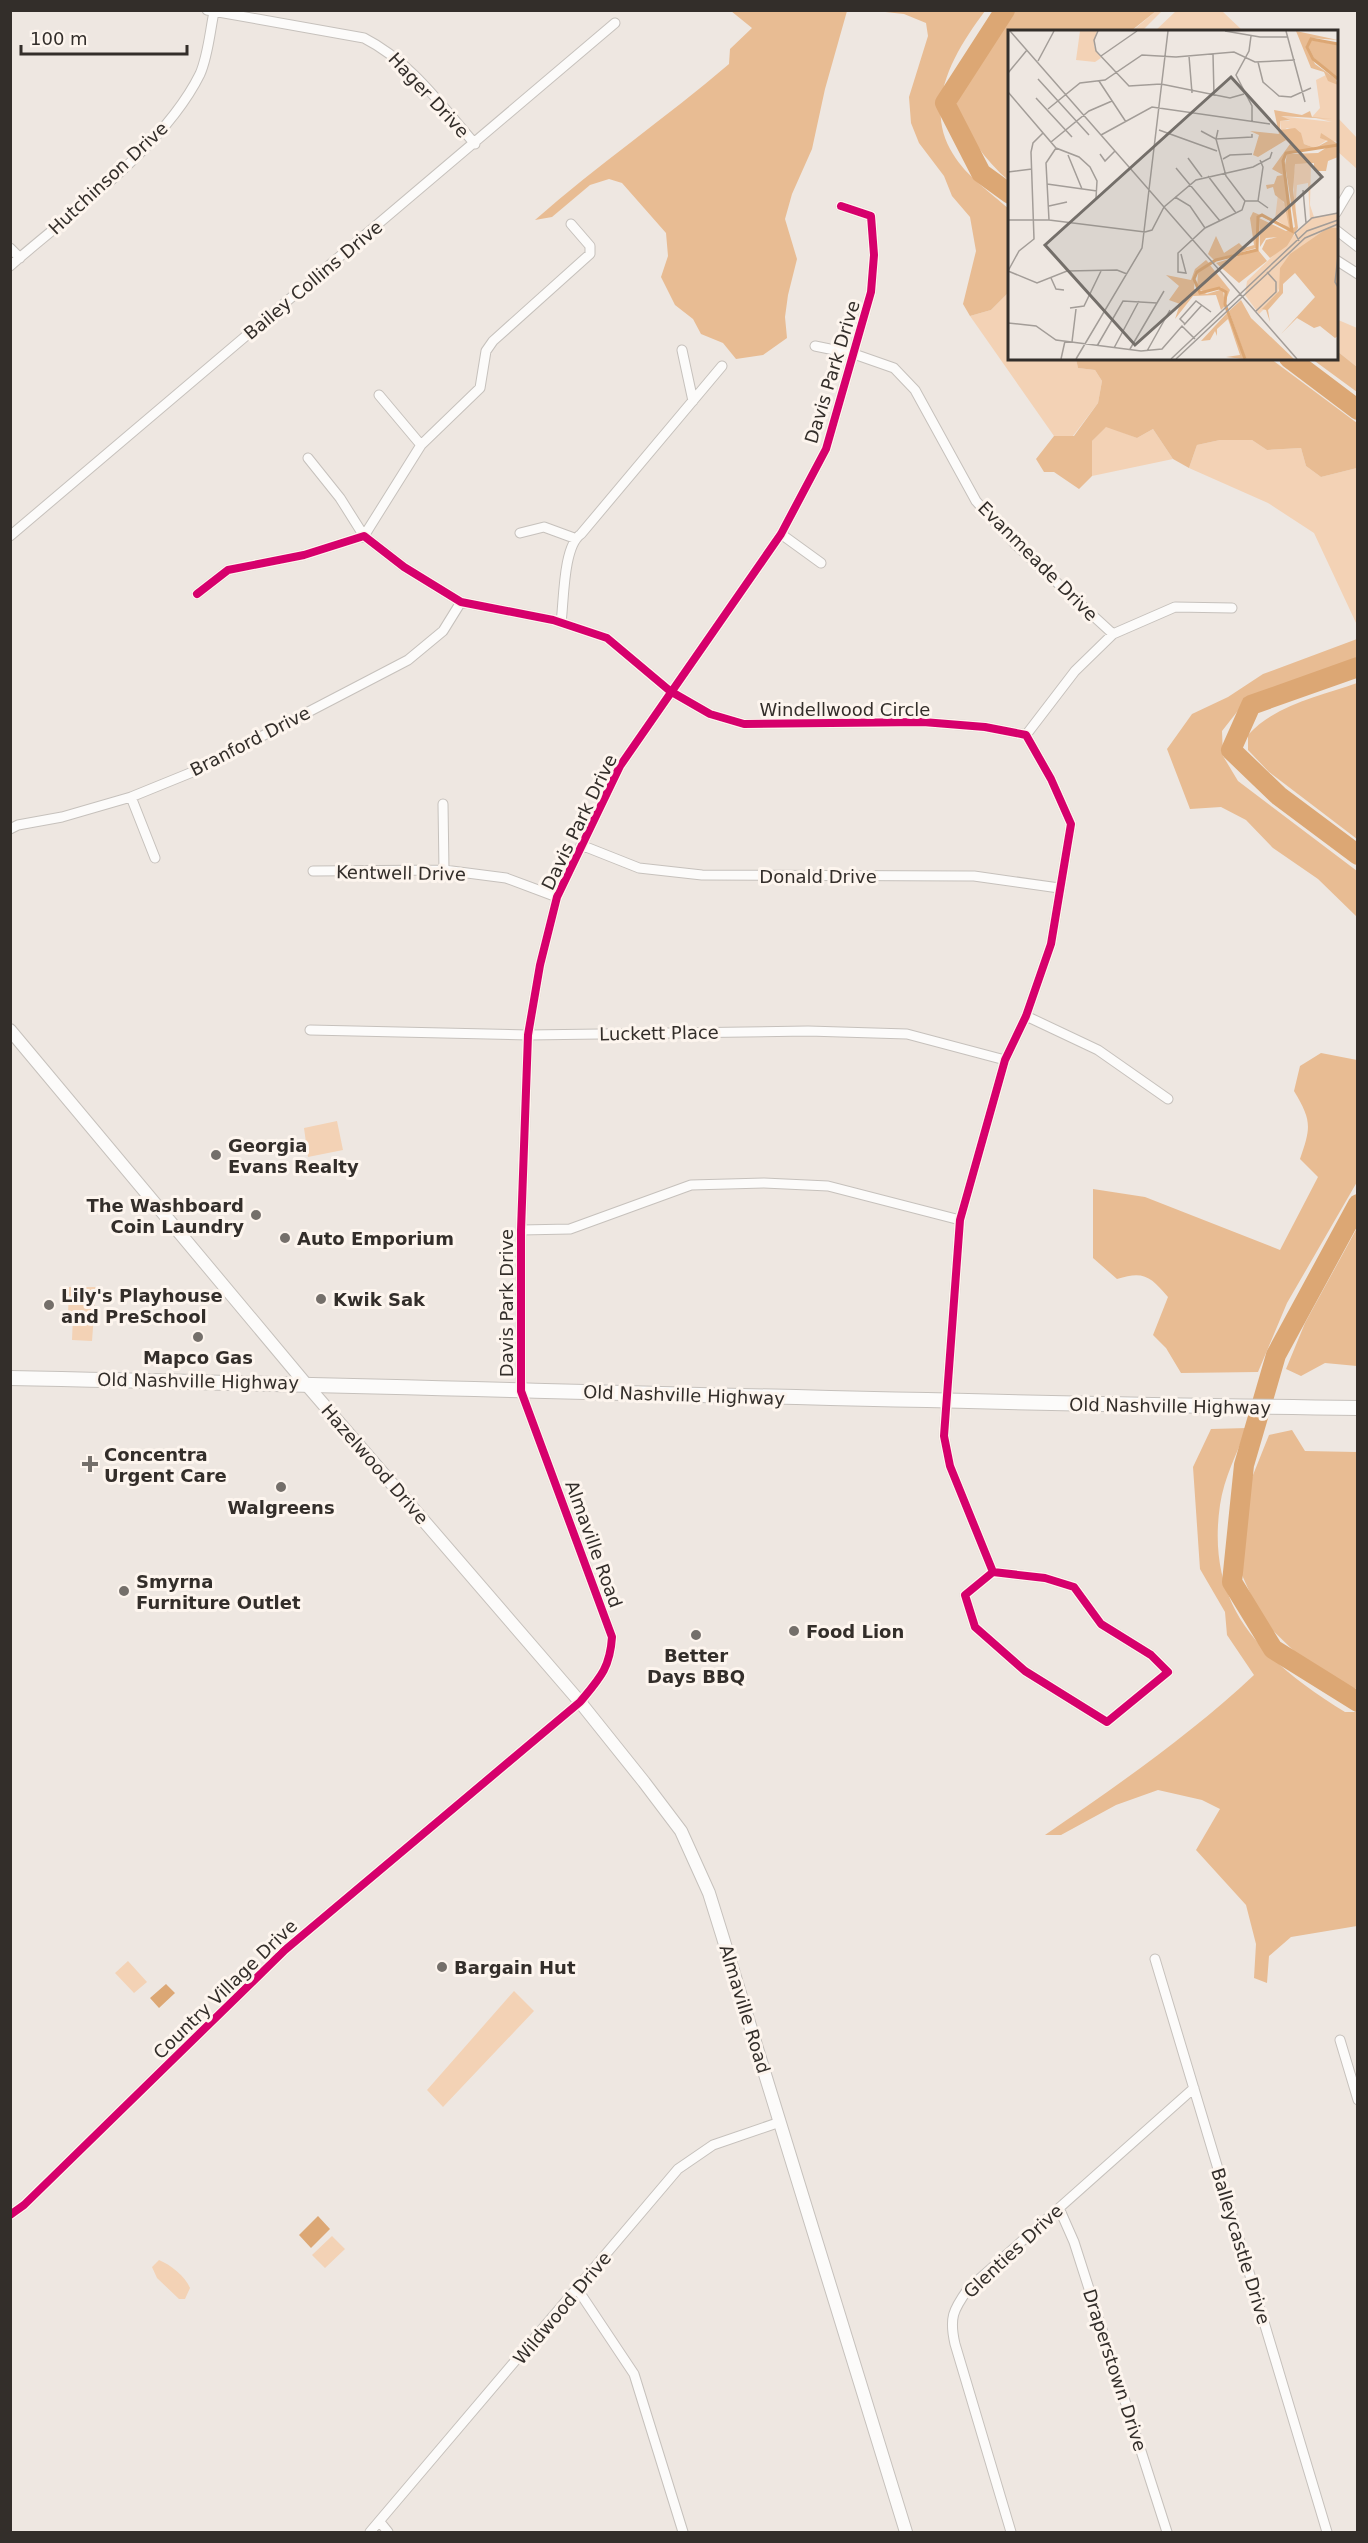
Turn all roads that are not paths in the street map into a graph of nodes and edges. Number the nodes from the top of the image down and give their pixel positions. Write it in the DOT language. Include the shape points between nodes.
graph roads {
  1 [pos="210,11"];
  2 [pos="615,23"];
  3 [pos="475,144"];
  4 [pos="1348,191"];
  5 [pos="841,206"];
  6 [pos="1338,209"];
  7 [pos="572,224"];
  8 [pos="1338,232"];
  9 [pos="1358,247"];
  10 [pos="10,248"];
  11 [pos="20,258"];
  12 [pos="1338,261"];
  13 [pos="10,266"];
  14 [pos="1358,274"];
  15 [pos="815,345"];
  16 [pos="682,350"];
  17 [pos="854,354"];
  18 [pos="722,366"];
  19 [pos="379,395"];
  20 [pos="693,401"];
  21 [pos="421,445"];
  22 [pos="308,458"];
  23 [pos="520,533"];
  24 [pos="781,534"];
  25 [pos="10,536"];
  26 [pos="364,536"];
  27 [pos="574,538"];
  28 [pos="821,563"];
  29 [pos="197,594"];
  30 [pos="461,602"];
  31 [pos="1232,608"];
  32 [pos="561,623"];
  33 [pos="1113,634"];
  34 [pos="670,691"];
  35 [pos="1026,735"];
  36 [pos="131,797"];
  37 [pos="443,804"];
  38 [pos="10,829"];
  39 [pos="581,845"];
  40 [pos="155,858"];
  41 [pos="444,870"];
  42 [pos="313,871"];
  43 [pos="1059,888"];
  44 [pos="557,897"];
  45 [pos="1026,1016"];
  46 [pos="10,1030"];
  47 [pos="310,1030"];
  48 [pos="528,1035"];
  49 [pos="1005,1060"];
  50 [pos="1168,1099"];
  51 [pos="960,1220"];
  52 [pos="521,1230"];
  53 [pos="10,1378"];
  54 [pos="305,1383"];
  55 [pos="521,1390"];
  56 [pos="948,1402"];
  57 [pos="1358,1408"];
  58 [pos="993,1572"];
  59 [pos="580,1702"];
  60 [pos="1155,1959"];
  61 [pos="1340,2040"];
  62 [pos="1194,2088"];
  63 [pos="1358,2100"];
  64 [pos="780,2122"];
  65 [pos="1059,2208"];
  66 [pos="10,2215"];
  67 [pos="578,2290"];
  68 [pos="380,2522"];
  69 [pos="370,2532"];
  70 [pos="388,2532"];
  71 [pos="682,2532"];
  72 [pos="906,2532"];
  73 [pos="1011,2532"];
  74 [pos="1167,2532"];
  75 [pos="1327,2532"];
  1 -- 3 [label="street, Hager Drive" via="364,38 388,50"];
  1 -- 11 [label="street, Hutchinson Drive" via="200,73 170,121 148,146"];
  2 -- 3 [label="street, Bailey Collins Drive"];
  3 -- 25 [label="street, Bailey Collins Drive"];
  4 -- 6 [label="street"];
  5 -- 17 [label="street, Davis Park Drive" via="872,216 871,292"];
  7 -- 21 [label="street" via="590,246 590,254 494,341 486,351 480,388"];
  8 -- 9 [label="street"];
  10 -- 11 [label="street"];
  11 -- 13 [label="street, Hutchinson Drive"];
  12 -- 14 [label="street"];
  15 -- 17 [label="street, Evanmeade Drive"];
  16 -- 20 [label="street"];
  17 -- 24 [label="street, Davis Park Drive" via="826,449"];
  17 -- 33 [label="street, Evanmeade Drive" via="894,369 915,390 976,501"];
  18 -- 20 [label="street"];
  19 -- 21 [label="street"];
  20 -- 27 [label="street"];
  21 -- 26 [label="street"];
  22 -- 26 [label="street, Windellwood Circle"];
  23 -- 27 [label="street" via="544,527"];
  24 -- 28 [label="street"];
  24 -- 34 [label="street, Davis Park Drive"];
  26 -- 29 [label="street" via="304,555 228,570"];
  26 -- 30 [label="street, Windellwood Circle" via="404,567"];
  27 -- 32 [label="street"];
  30 -- 32 [label="street, Windellwood Circle"];
  30 -- 36 [label="street, Branford Drive" via="443,631 408,660 195,771"];
  31 -- 33 [label="street" via="1175,607"];
  32 -- 34 [label="street, Windellwood Circle" via="607,638"];
  33 -- 35 [label="street" via="1075,671"];
  34 -- 35 [label="street, Windellwood Circle" via="710,714 744,724 923,722"];
  34 -- 39 [label="street, Davis Park Drive" via="620,766"];
  35 -- 43 [label="street" via="1071,824"];
  36 -- 38 [label="street, Branford Drive"];
  36 -- 40 [label="street"];
  37 -- 41 [label="street"];
  39 -- 43 [label="street, Donald Drive" via="639,868 702,875 974,876"];
  39 -- 44 [label="street, Davis Park Drive"];
  41 -- 42 [label="street, Kentwell Drive"];
  41 -- 44 [label="street, Kentwell Drive" via="506,878"];
  43 -- 45 [label="street" via="1051,944"];
  44 -- 48 [label="street, Davis Park Drive"];
  45 -- 49 [label="street"];
  45 -- 50 [label="street" via="1098,1050"];
  46 -- 54 [label="street, Hazelwood Drive"];
  47 -- 48 [label="street, Luckett Place"];
  48 -- 49 [label="street, Luckett Place" via="808,1030 907,1034"];
  48 -- 52 [label="street, Davis Park Drive"];
  49 -- 51 [label="street"];
  51 -- 52 [label="street" via="828,1186 690,1185 570,1229"];
  51 -- 56 [label="street"];
  52 -- 55 [label="street, Davis Park Drive"];
  53 -- 54 [label="main road, Old Nashville Highway"];
  54 -- 55 [label="main road, Old Nashville Highway"];
  54 -- 59 [label="street, Hazelwood Drive"];
  55 -- 56 [label="main road, Old Nashville Highway"];
  55 -- 59 [label="street, Almaville Road" via="612,1636 611,1659"];
  56 -- 57 [label="main road, Old Nashville Highway"];
  56 -- 58 [label="street" via="944,1436 950,1466"];
  58 -- 58 [label="street" via="965,1594 975,1627 1025,1671 1107,1722 1168,1672 1151,1655 1101,1624 1074,1587 1045,1578"];
  59 -- 64 [label="street, Almaville Road" via="681,1831 709,1893"];
  59 -- 66 [label="street, Country Village Drive" via="285,1950"];
  60 -- 62 [label="street, Balleycastle Drive"];
  61 -- 63 [label="street"];
  62 -- 65 [label="street, Glenties Drive"];
  62 -- 75 [label="street, Balleycastle Drive"];
  64 -- 67 [label="street, Wildwood Drive" via="713,2145 678,2169"];
  64 -- 72 [label="street, Almaville Road"];
  65 -- 73 [label="street, Glenties Drive" via="968,2289 954,2310 951,2327"];
  65 -- 74 [label="street, Draperstown Drive" via="1074,2242"];
  67 -- 68 [label="street, Wildwood Drive"];
  67 -- 71 [label="street" via="634,2374"];
  68 -- 69 [label="street, Wildwood Drive"];
  68 -- 70 [label="street"];
}
